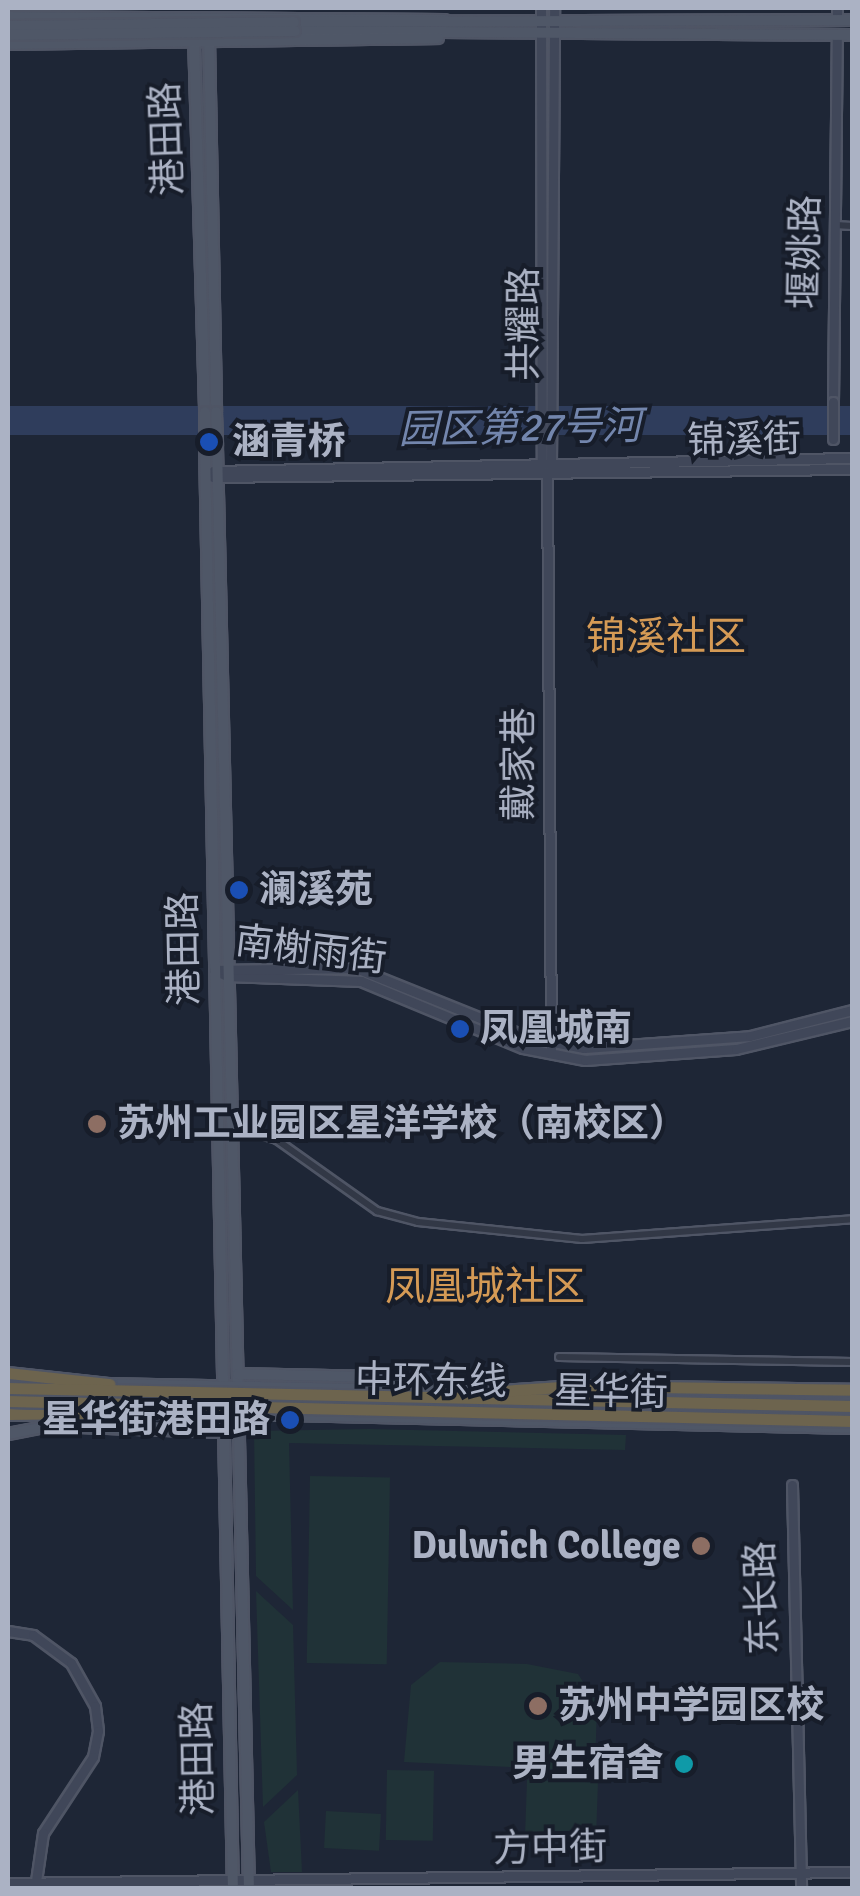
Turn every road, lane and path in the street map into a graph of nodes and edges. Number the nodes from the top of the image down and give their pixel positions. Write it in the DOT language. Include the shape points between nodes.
graph roads {
  1 [pos="194,10"];
  2 [pos="209,11"];
  3 [pos="540,14"];
  4 [pos="554,14"];
  5 [pos="837,14"];
  6 [pos="8,18"];
  7 [pos="446,20"];
  8 [pos="852,20"];
  9 [pos="8,26"];
  10 [pos="295,27"];
  11 [pos="8,35"];
  12 [pos="554,35"];
  13 [pos="837,35"];
  14 [pos="852,35"];
  15 [pos="444,36"];
  16 [pos="541,36"];
  17 [pos="209,41"];
  18 [pos="194,42"];
  19 [pos="8,44"];
  20 [pos="835,226"];
  21 [pos="852,226"];
  22 [pos="210,412"];
  23 [pos="211,447"];
  24 [pos="852,458"];
  25 [pos="539,461"];
  26 [pos="554,461"];
  27 [pos="832,464"];
  28 [pos="852,468"];
  29 [pos="547,472"];
  30 [pos="206,474"];
  31 [pos="218,474"];
  32 [pos="214,970"];
  33 [pos="227,970"];
  34 [pos="852,1010"];
  35 [pos="852,1021"];
  36 [pos="551,1043"];
  37 [pos="550,1056"];
  38 [pos="231,1126"];
  39 [pos="852,1219"];
  40 [pos="559,1357"];
  41 [pos="852,1362"];
  42 [pos="8,1372"];
  43 [pos="238,1380"];
  44 [pos="8,1385"];
  45 [pos="222,1386"];
  46 [pos="852,1390"];
  47 [pos="162,1392"];
  48 [pos="438,1396"];
  49 [pos="852,1403"];
  50 [pos="8,1408"];
  51 [pos="164,1412"];
  52 [pos="222,1414"];
  53 [pos="238,1414"];
  54 [pos="852,1424"];
  55 [pos="221,1432"];
  56 [pos="8,1434"];
  57 [pos="792,1485"];
  58 [pos="8,1631"];
  59 [pos="852,1872"];
  60 [pos="801,1873"];
  61 [pos="8,1883"];
  62 [pos="35,1884"];
  63 [pos="429,1884"];
  64 [pos="240,1886"];
  65 [pos="800,1888"];
  1 -- 2 [label="main road"];
  1 -- 6 [label="main road"];
  1 -- 18 [label="main road, 港田路"];
  2 -- 7 [label="main road"];
  2 -- 17 [label="main road, 港田路"];
  3 -- 4 [label="main road"];
  3 -- 7 [label="main road"];
  3 -- 16 [label="street, 共耀路"];
  4 -- 5 [label="main road"];
  4 -- 12 [label="street, 共耀路"];
  5 -- 8 [label="main road"];
  7 -- 10 [label="main road"];
  9 -- 10 [label="main road, bridge"];
  10 -- 11 [label="main road, bridge"];
  10 -- 15 [label="main road"];
  12 -- 13 [label="main road"];
  12 -- 16 [label="main road"];
  12 -- 26 [label="street, 共耀路"];
  13 -- 14 [label="main road"];
  13 -- 20 [label="street, 堰姚路"];
  15 -- 16 [label="main road"];
  15 -- 17 [label="main road" via="420,42"];
  16 -- 25 [label="street, 共耀路"];
  17 -- 18 [label="main road"];
  17 -- 22 [label="main road, 港田路"];
  18 -- 19 [label="main road"];
  18 -- 22 [label="main road, 港田路"];
  20 -- 21 [label="street"];
  20 -- 27 [label="street, 堰姚路, bridge"];
  22 -- 23 [label="main road, 港田路, bridge"];
  23 -- 30 [label="main road, 港田路"];
  23 -- 31 [label="main road, 港田路"];
  24 -- 27 [label="street, 锦溪街"];
  25 -- 26 [label="street, 锦溪街"];
  25 -- 29 [label="street"];
  25 -- 31 [label="street, 锦溪街"];
  26 -- 27 [label="street, 锦溪街"];
  26 -- 29 [label="street"];
  27 -- 28 [label="street, 锦溪街"];
  27 -- 29 [label="street, 锦溪街"];
  29 -- 31 [label="street, 锦溪街"];
  29 -- 36 [label="street, 戴家巷"];
  30 -- 31 [label="street, 锦溪街"];
  30 -- 32 [label="main road, 港田路"];
  31 -- 33 [label="main road, 港田路"];
  32 -- 33 [label="street, 南榭雨街"];
  32 -- 45 [label="main road, 港田路"];
  33 -- 36 [label="street, 南榭雨街" via="329,965 376,972"];
  33 -- 37 [label="street, 南榭雨街" via="361,981"];
  33 -- 38 [label="main road, 港田路"];
  34 -- 36 [label="street, 南榭雨街" via="750,1036 610,1048"];
  35 -- 37 [label="street, 南榭雨街" via="736,1048 613,1059"];
  36 -- 37 [label="street, 戴家巷"];
  38 -- 39 [label="street" via="276,1140 377,1211 418,1222 582,1240"];
  38 -- 43 [label="main road, 港田路"];
  40 -- 41 [label="street"];
  42 -- 47 [label="highway, bridge"];
  43 -- 45 [label="main road"];
  43 -- 49 [label="main road, 星华街" via="377,1377 408,1391"];
  43 -- 53 [label="main road, 港田路"];
  44 -- 45 [label="main road"];
  44 -- 47 [label="highway, 中环东线, bridge"];
  45 -- 52 [label="main road, 港田路"];
  46 -- 48 [label="highway, bridge" via="576,1386"];
  47 -- 48 [label="highway, 中环东线, bridge"];
  48 -- 49 [label="highway, 中环东线, bridge"];
  50 -- 51 [label="highway"];
  50 -- 54 [label="highway, 中环东线, bridge"];
  51 -- 52 [label="main road, 星华街"];
  52 -- 53 [label="main road, 星华街"];
  52 -- 55 [label="main road, 港田路"];
  53 -- 54 [label="main road, 星华街"];
  53 -- 64 [label="main road, 港田路"];
  55 -- 56 [label="main road" via="50,1426"];
  55 -- 64 [label="main road, 港田路"];
  57 -- 60 [label="street, 东长路"];
  58 -- 62 [label="street" via="33,1635 71,1663 95,1706 98,1730 86,1769 43,1833"];
  59 -- 60 [label="street, 方中街"];
  60 -- 63 [label="street, 方中街"];
  60 -- 65 [label="street, 东长路"];
  61 -- 62 [label="street, 方中街"];
  62 -- 64 [label="street, 方中街"];
  63 -- 64 [label="street, 方中街"];
}
